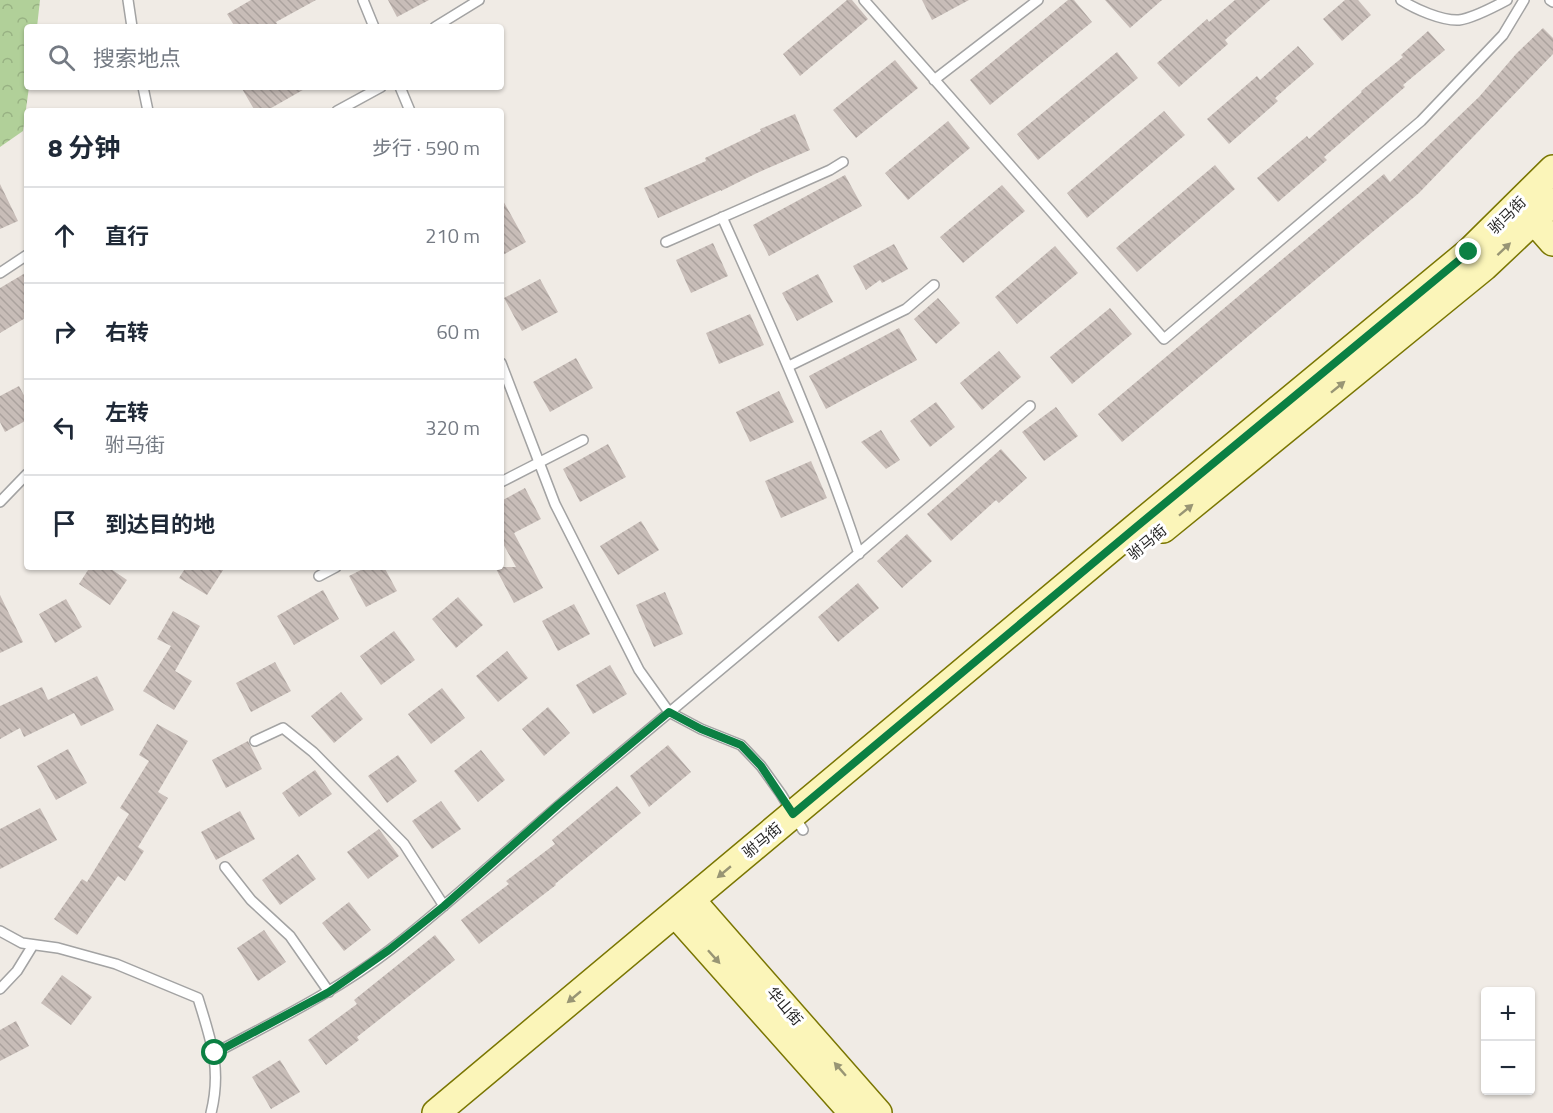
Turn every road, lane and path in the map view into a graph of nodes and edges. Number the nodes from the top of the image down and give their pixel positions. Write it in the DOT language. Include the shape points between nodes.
graph roads {
  1 [pos="128,0"];
  2 [pos="363,0"];
  3 [pos="864,0"];
  4 [pos="1038,0"];
  5 [pos="1401,0"];
  6 [pos="1507,0"];
  7 [pos="1524,0"];
  8 [pos="478,1"];
  9 [pos="132,24"];
  10 [pos="373,24"];
  11 [pos="440,24"];
  12 [pos="934,80"];
  13 [pos="144,90"];
  14 [pos="376,90"];
  15 [pos="401,90"];
  16 [pos="147,108"];
  17 [pos="342,108"];
  18 [pos="409,108"];
  19 [pos="843,162"];
  20 [pos="1553,169"];
  21 [pos="1540,205"];
  22 [pos="722,217"];
  23 [pos="666,242"];
  24 [pos="1553,242"];
  25 [pos="24,257"];
  26 [pos="0,273"];
  27 [pos="934,285"];
  28 [pos="789,366"];
  29 [pos="504,371"];
  30 [pos="1030,406"];
  31 [pos="582,440"];
  32 [pos="539,462"];
  33 [pos="24,477"];
  34 [pos="504,480"];
  35 [pos="0,502"];
  36 [pos="859,554"];
  37 [pos="330,570"];
  38 [pos="319,576"];
  39 [pos="669,712"];
  40 [pos="255,741"];
  41 [pos="798,822"];
  42 [pos="225,867"];
  43 [pos="444,906"];
  44 [pos="689,913"];
  45 [pos="0,931"];
  46 [pos="33,945"];
  47 [pos="0,989"];
  48 [pos="329,992"];
  49 [pos="215,1053"];
  50 [pos="211,1113"];
  51 [pos="436,1113"];
  52 [pos="465,1113"];
  53 [pos="853,1113"];
  54 [pos="878,1113"];
  1 -- 9 [label="lane"];
  2 -- 10 [label="lane"];
  3 -- 12 [label="lane"];
  4 -- 12 [label="lane"];
  5 -- 6 [label="lane" via="1420,12 1458,20"];
  7 -- 12 [label="lane" via="1503,35 1421,121 1164,339"];
  8 -- 11 [label="lane"];
  13 -- 16 [label="lane"];
  14 -- 17 [label="lane"];
  15 -- 18 [label="lane"];
  19 -- 22 [label="lane"];
  20 -- 21 [label="main road, 驸马街"];
  21 -- 24 [label="main road"];
  21 -- 41 [label="main road, 驸马街" via="1484,267"];
  22 -- 23 [label="lane"];
  22 -- 28 [label="lane"];
  25 -- 26 [label="lane"];
  27 -- 28 [label="lane" via="906,309"];
  28 -- 36 [label="lane"];
  29 -- 32 [label="lane"];
  30 -- 36 [label="lane"];
  31 -- 32 [label="lane"];
  32 -- 34 [label="lane"];
  32 -- 39 [label="lane" via="555,504 639,670"];
  33 -- 35 [label="lane"];
  36 -- 39 [label="lane"];
  37 -- 38 [label="lane"];
  39 -- 41 [label="lane" via="741,745 761,766"];
  39 -- 43 [label="lane"];
  40 -- 43 [label="lane" via="283,728 313,752 404,844"];
  41 -- 44 [label="main road, 驸马街"];
  42 -- 48 [label="lane" via="251,900 290,936"];
  43 -- 48 [label="lane"];
  44 -- 51 [label="main road, 驸马街, one-way"];
  44 -- 52 [label="main road, 驸马街"];
  44 -- 53 [label="main road, 华山街, one-way"];
  54 -- 44 [label="main road, 华山街, one-way"];
  45 -- 46 [label="lane"];
  46 -- 47 [label="lane"];
  46 -- 49 [label="lane" via="116,964 198,998"];
  48 -- 49 [label="lane"];
  49 -- 50 [label="lane" via="216,1093"];
}
